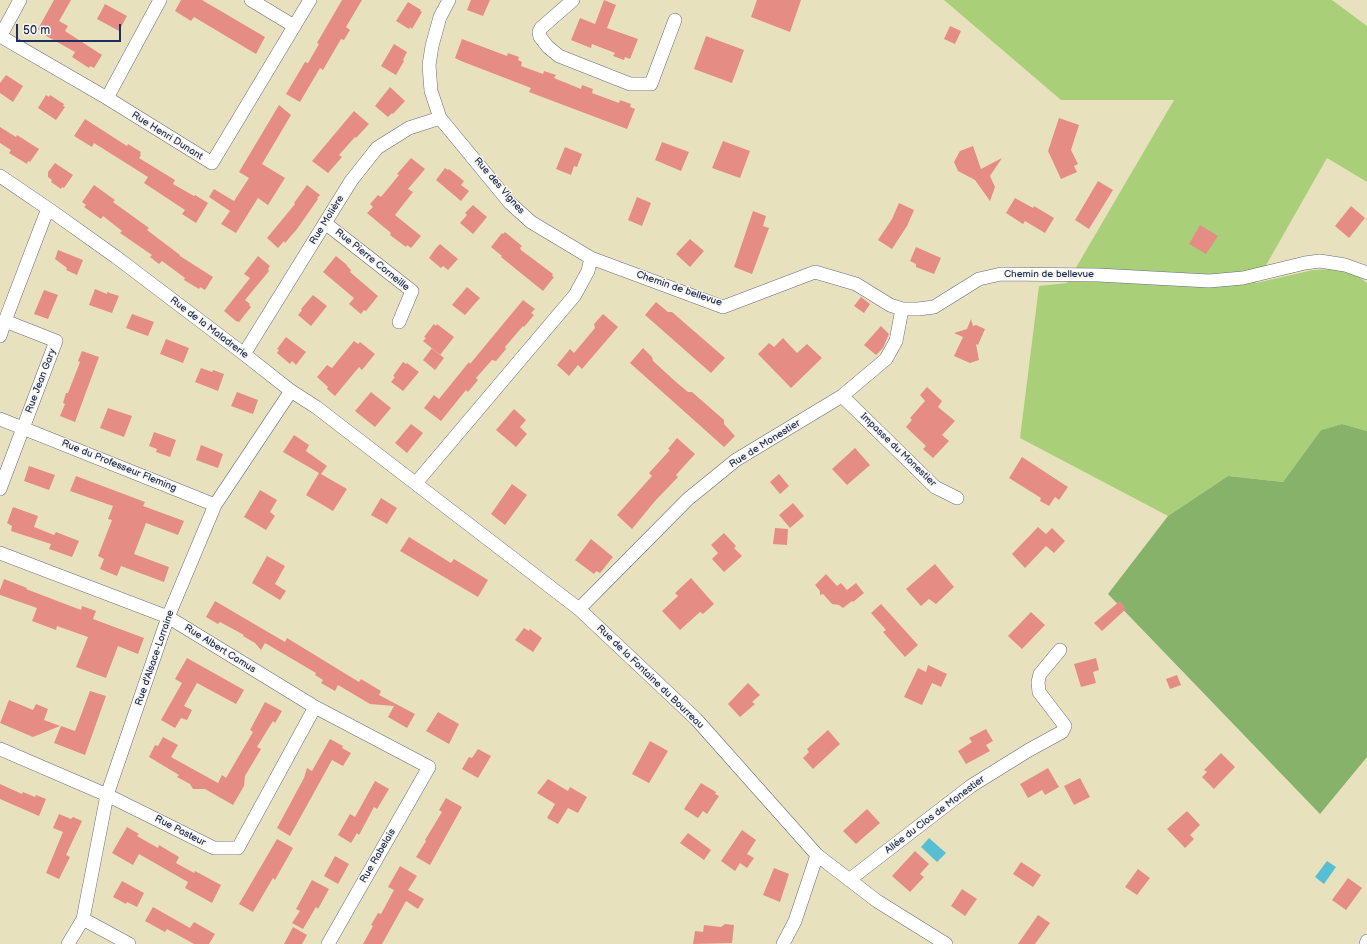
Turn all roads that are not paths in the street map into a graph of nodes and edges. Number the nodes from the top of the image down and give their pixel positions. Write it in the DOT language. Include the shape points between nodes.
graph roads {
  1 [pos="20,0"];
  2 [pos="160,0"];
  3 [pos="251,0"];
  4 [pos="310,0"];
  5 [pos="449,0"];
  6 [pos="573,0"];
  7 [pos="675,20"];
  8 [pos="294,26"];
  9 [pos="0,36"];
  10 [pos="107,98"];
  11 [pos="440,118"];
  12 [pos="0,176"];
  13 [pos="50,210"];
  14 [pos="325,223"];
  15 [pos="591,258"];
  16 [pos="1367,273"];
  17 [pos="902,309"];
  18 [pos="5,321"];
  19 [pos="399,322"];
  20 [pos="0,336"];
  21 [pos="244,354"];
  22 [pos="291,391"];
  23 [pos="842,396"];
  24 [pos="0,419"];
  25 [pos="23,428"];
  26 [pos="416,483"];
  27 [pos="0,489"];
  28 [pos="957,498"];
  29 [pos="215,505"];
  30 [pos="0,553"];
  31 [pos="579,610"];
  32 [pos="168,617"];
  33 [pos="1060,650"];
  34 [pos="315,708"];
  35 [pos="0,749"];
  36 [pos="429,767"];
  37 [pos="107,794"];
  38 [pos="817,855"];
  39 [pos="849,880"];
  40 [pos="83,919"];
  41 [pos="1367,941"];
  42 [pos="68,944"];
  43 [pos="129,944"];
  44 [pos="328,944"];
  45 [pos="784,944"];
  46 [pos="946,944"];
  47 [pos="1366,944"];
  1 -- 9 [label="street"];
  2 -- 10 [label="street"];
  3 -- 8 [label="street"];
  4 -- 8 [label="street, Rue Henri Dunant"];
  5 -- 11 [label="street, Rue des Vignes" via="440,17 429,65 431,91"];
  6 -- 7 [label="street" via="541,28 540,37 559,56 630,84 650,84"];
  8 -- 10 [label="street, Rue Henri Dunant" via="212,163"];
  9 -- 10 [label="street, Rue Henri Dunant"];
  11 -- 14 [label="street, Rue Molière" via="409,128 378,148 352,181"];
  11 -- 15 [label="street, Rue des Vignes" via="510,203 531,222"];
  12 -- 13 [label="street, Rue de la Maladrerie"];
  13 -- 18 [label="street" via="45,216"];
  13 -- 21 [label="street, Rue de la Maladrerie"];
  14 -- 19 [label="street, Rue Pierre Corneille" via="412,291"];
  14 -- 21 [label="street, Rue Molière"];
  15 -- 17 [label="street, Chemin de bellevue" via="723,307 815,272 856,284 890,305"];
  15 -- 26 [label="street" via="588,271 575,295"];
  16 -- 17 [label="street, Chemin de bellevue" via="1345,265 1320,261 1243,278 1209,281 1098,275 1001,274 979,279 934,307"];
  17 -- 23 [label="street, Rue de Monestier" via="896,341 886,359"];
  18 -- 20 [label="street"];
  18 -- 25 [label="street, Rue Jean Gary" via="56,342"];
  21 -- 22 [label="street, Rue de la Maladrerie"];
  22 -- 26 [label="street, Rue de la Maladrerie"];
  22 -- 29 [label="street, Rue d'Alsace-Lorraine"];
  23 -- 28 [label="street, Impasse du Monestier" via="936,488"];
  23 -- 31 [label="street, Rue de Monestier" via="736,460 688,499"];
  24 -- 25 [label="street"];
  25 -- 27 [label="street, Rue Jean Gary"];
  25 -- 29 [label="street, Rue du Professeur Fleming"];
  26 -- 31 [label="street, Rue de la Fontaine du Bourreau"];
  29 -- 32 [label="street, Rue d'Alsace-Lorraine"];
  30 -- 32 [label="street, Rue Albert Camus"];
  31 -- 38 [label="street, Rue de la Fontaine du Bourreau" via="696,719"];
  32 -- 34 [label="street, Rue Albert Camus"];
  32 -- 37 [label="street, Rue d'Alsace-Lorraine"];
  33 -- 39 [label="street, Allée du Clos de Monestier" via="1040,674 1038,682 1039,692 1066,726 1062,732 971,786"];
  34 -- 36 [label="street, Rue Albert Camus"];
  34 -- 37 [label="street, Rue Pasteur" via="238,848 214,848"];
  35 -- 37 [label="street, Rue Pasteur"];
  36 -- 44 [label="street, Rue Rabelais"];
  37 -- 40 [label="street, Rue d'Alsace-Lorraine"];
  38 -- 39 [label="street, Rue de la Fontaine du Bourreau"];
  38 -- 45 [label="street" via="795,921"];
  39 -- 46 [label="street, Rue de la Fontaine du Bourreau" via="877,901"];
  40 -- 42 [label="street, Rue d'Alsace-Lorraine"];
  40 -- 43 [label="street"];
  41 -- 47 [label="street"];
}
